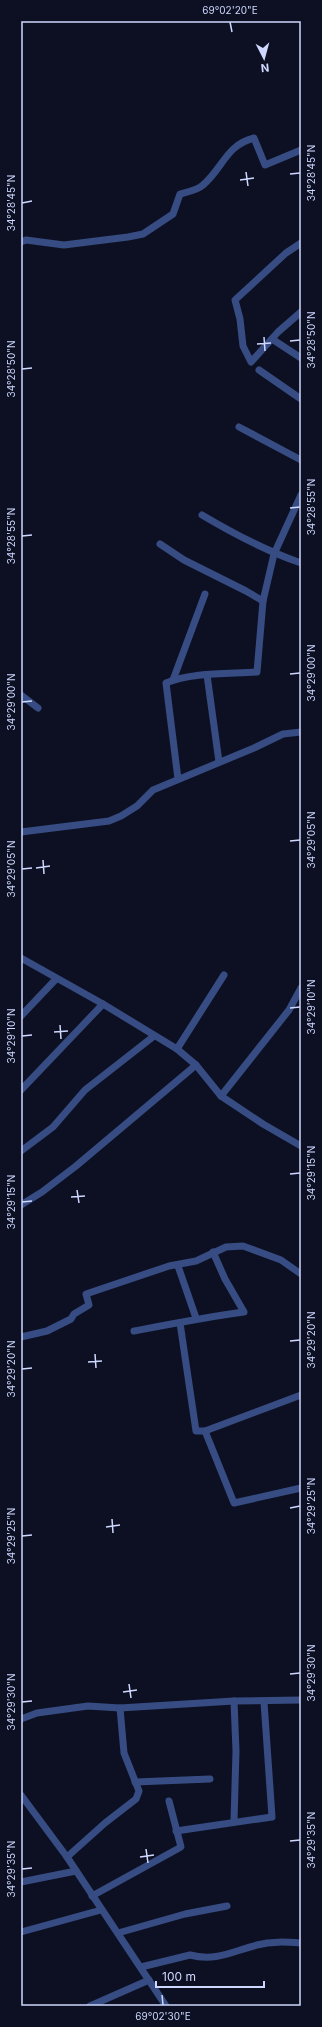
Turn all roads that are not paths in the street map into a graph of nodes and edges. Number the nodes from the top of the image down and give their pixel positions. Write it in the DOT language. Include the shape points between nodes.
graph roads {
  1 [pos="301,150"];
  2 [pos="21,242"];
  3 [pos="301,243"];
  4 [pos="301,312"];
  5 [pos="272,340"];
  6 [pos="301,358"];
  7 [pos="259,370"];
  8 [pos="301,398"];
  9 [pos="239,427"];
  10 [pos="301,460"];
  11 [pos="301,495"];
  12 [pos="298,510"];
  13 [pos="202,515"];
  14 [pos="160,544"];
  15 [pos="274,554"];
  16 [pos="301,563"];
  17 [pos="205,594"];
  18 [pos="262,601"];
  19 [pos="207,675"];
  20 [pos="173,680"];
  21 [pos="21,695"];
  22 [pos="38,708"];
  23 [pos="301,732"];
  24 [pos="219,762"];
  25 [pos="178,779"];
  26 [pos="21,832"];
  27 [pos="21,958"];
  28 [pos="224,975"];
  29 [pos="56,979"];
  30 [pos="301,988"];
  31 [pos="103,1004"];
  32 [pos="21,1016"];
  33 [pos="154,1036"];
  34 [pos="177,1050"];
  35 [pos="196,1065"];
  36 [pos="21,1090"];
  37 [pos="221,1096"];
  38 [pos="301,1146"];
  39 [pos="21,1151"];
  40 [pos="21,1205"];
  41 [pos="213,1252"];
  42 [pos="178,1266"];
  43 [pos="301,1274"];
  44 [pos="196,1318"];
  45 [pos="180,1323"];
  46 [pos="134,1331"];
  47 [pos="21,1337"];
  48 [pos="301,1395"];
  49 [pos="205,1431"];
  50 [pos="301,1488"];
  51 [pos="301,1700"];
  52 [pos="234,1701"];
  53 [pos="264,1702"];
  54 [pos="120,1708"];
  55 [pos="21,1719"];
  56 [pos="210,1779"];
  57 [pos="135,1782"];
  58 [pos="21,1795"];
  59 [pos="169,1802"];
  60 [pos="234,1821"];
  61 [pos="176,1831"];
  62 [pos="67,1857"];
  63 [pos="76,1871"];
  64 [pos="21,1882"];
  65 [pos="92,1896"];
  66 [pos="227,1906"];
  67 [pos="102,1910"];
  68 [pos="21,1932"];
  69 [pos="118,1933"];
  70 [pos="301,1943"];
  71 [pos="141,1967"];
  72 [pos="149,1980"];
  73 [pos="90,2006"];
  74 [pos="166,2006"];
  1 -- 2 [label="street" via="264,165 254,138 245,140 229,152 203,186 180,194 174,214 143,234 64,245 26,240"];
  3 -- 5 [label="street" via="286,253 235,300 242,346 251,362"];
  4 -- 5 [label="street"];
  5 -- 6 [label="street"];
  7 -- 8 [label="street"];
  9 -- 10 [label="street"];
  11 -- 12 [label="street"];
  12 -- 15 [label="street"];
  13 -- 15 [label="street"];
  14 -- 18 [label="street" via="184,560"];
  15 -- 16 [label="street"];
  15 -- 18 [label="street"];
  17 -- 20 [label="street"];
  18 -- 19 [label="street" via="257,672"];
  19 -- 20 [label="street"];
  19 -- 24 [label="street"];
  20 -- 25 [label="street" via="166,683"];
  21 -- 22 [label="street"];
  23 -- 24 [label="street" via="283,734"];
  24 -- 25 [label="street"];
  25 -- 26 [label="street" via="154,790 137,806 109,821"];
  27 -- 29 [label="street"];
  28 -- 34 [label="street"];
  29 -- 31 [label="street"];
  29 -- 32 [label="street"];
  30 -- 37 [label="street" via="289,1010"];
  31 -- 33 [label="street"];
  31 -- 36 [label="street"];
  33 -- 34 [label="street"];
  33 -- 39 [label="street" via="85,1090 53,1127"];
  34 -- 35 [label="street"];
  35 -- 37 [label="street"];
  35 -- 40 [label="street" via="76,1166"];
  37 -- 38 [label="street"];
  41 -- 42 [label="street" via="196,1261"];
  41 -- 43 [label="street" via="226,1247 243,1246 281,1260"];
  41 -- 44 [label="street" via="244,1312"];
  42 -- 44 [label="street"];
  42 -- 47 [label="street" via="169,1266 86,1294 89,1305 74,1314 71,1319 47,1331"];
  44 -- 45 [label="street"];
  45 -- 46 [label="street"];
  45 -- 49 [label="street" via="196,1431"];
  48 -- 49 [label="street"];
  49 -- 50 [label="street" via="234,1503"];
  51 -- 53 [label="street"];
  52 -- 53 [label="street"];
  52 -- 54 [label="street"];
  52 -- 60 [label="street"];
  53 -- 60 [label="street" via="272,1817"];
  54 -- 55 [label="street" via="88,1706 37,1713"];
  54 -- 57 [label="street" via="124,1753"];
  56 -- 57 [label="street"];
  57 -- 62 [label="street" via="139,1791 136,1800 105,1822"];
  58 -- 62 [label="street"];
  59 -- 61 [label="street"];
  60 -- 61 [label="street"];
  61 -- 65 [label="street" via="181,1847"];
  62 -- 63 [label="street"];
  63 -- 64 [label="street"];
  63 -- 65 [label="street"];
  65 -- 67 [label="street"];
  66 -- 69 [label="street" via="185,1914"];
  67 -- 68 [label="street"];
  67 -- 69 [label="street"];
  69 -- 71 [label="street"];
  70 -- 71 [label="street" via="275,1942 257,1945 223,1957 190,1955"];
  71 -- 72 [label="street"];
  72 -- 73 [label="street"];
  72 -- 74 [label="street"];
}
